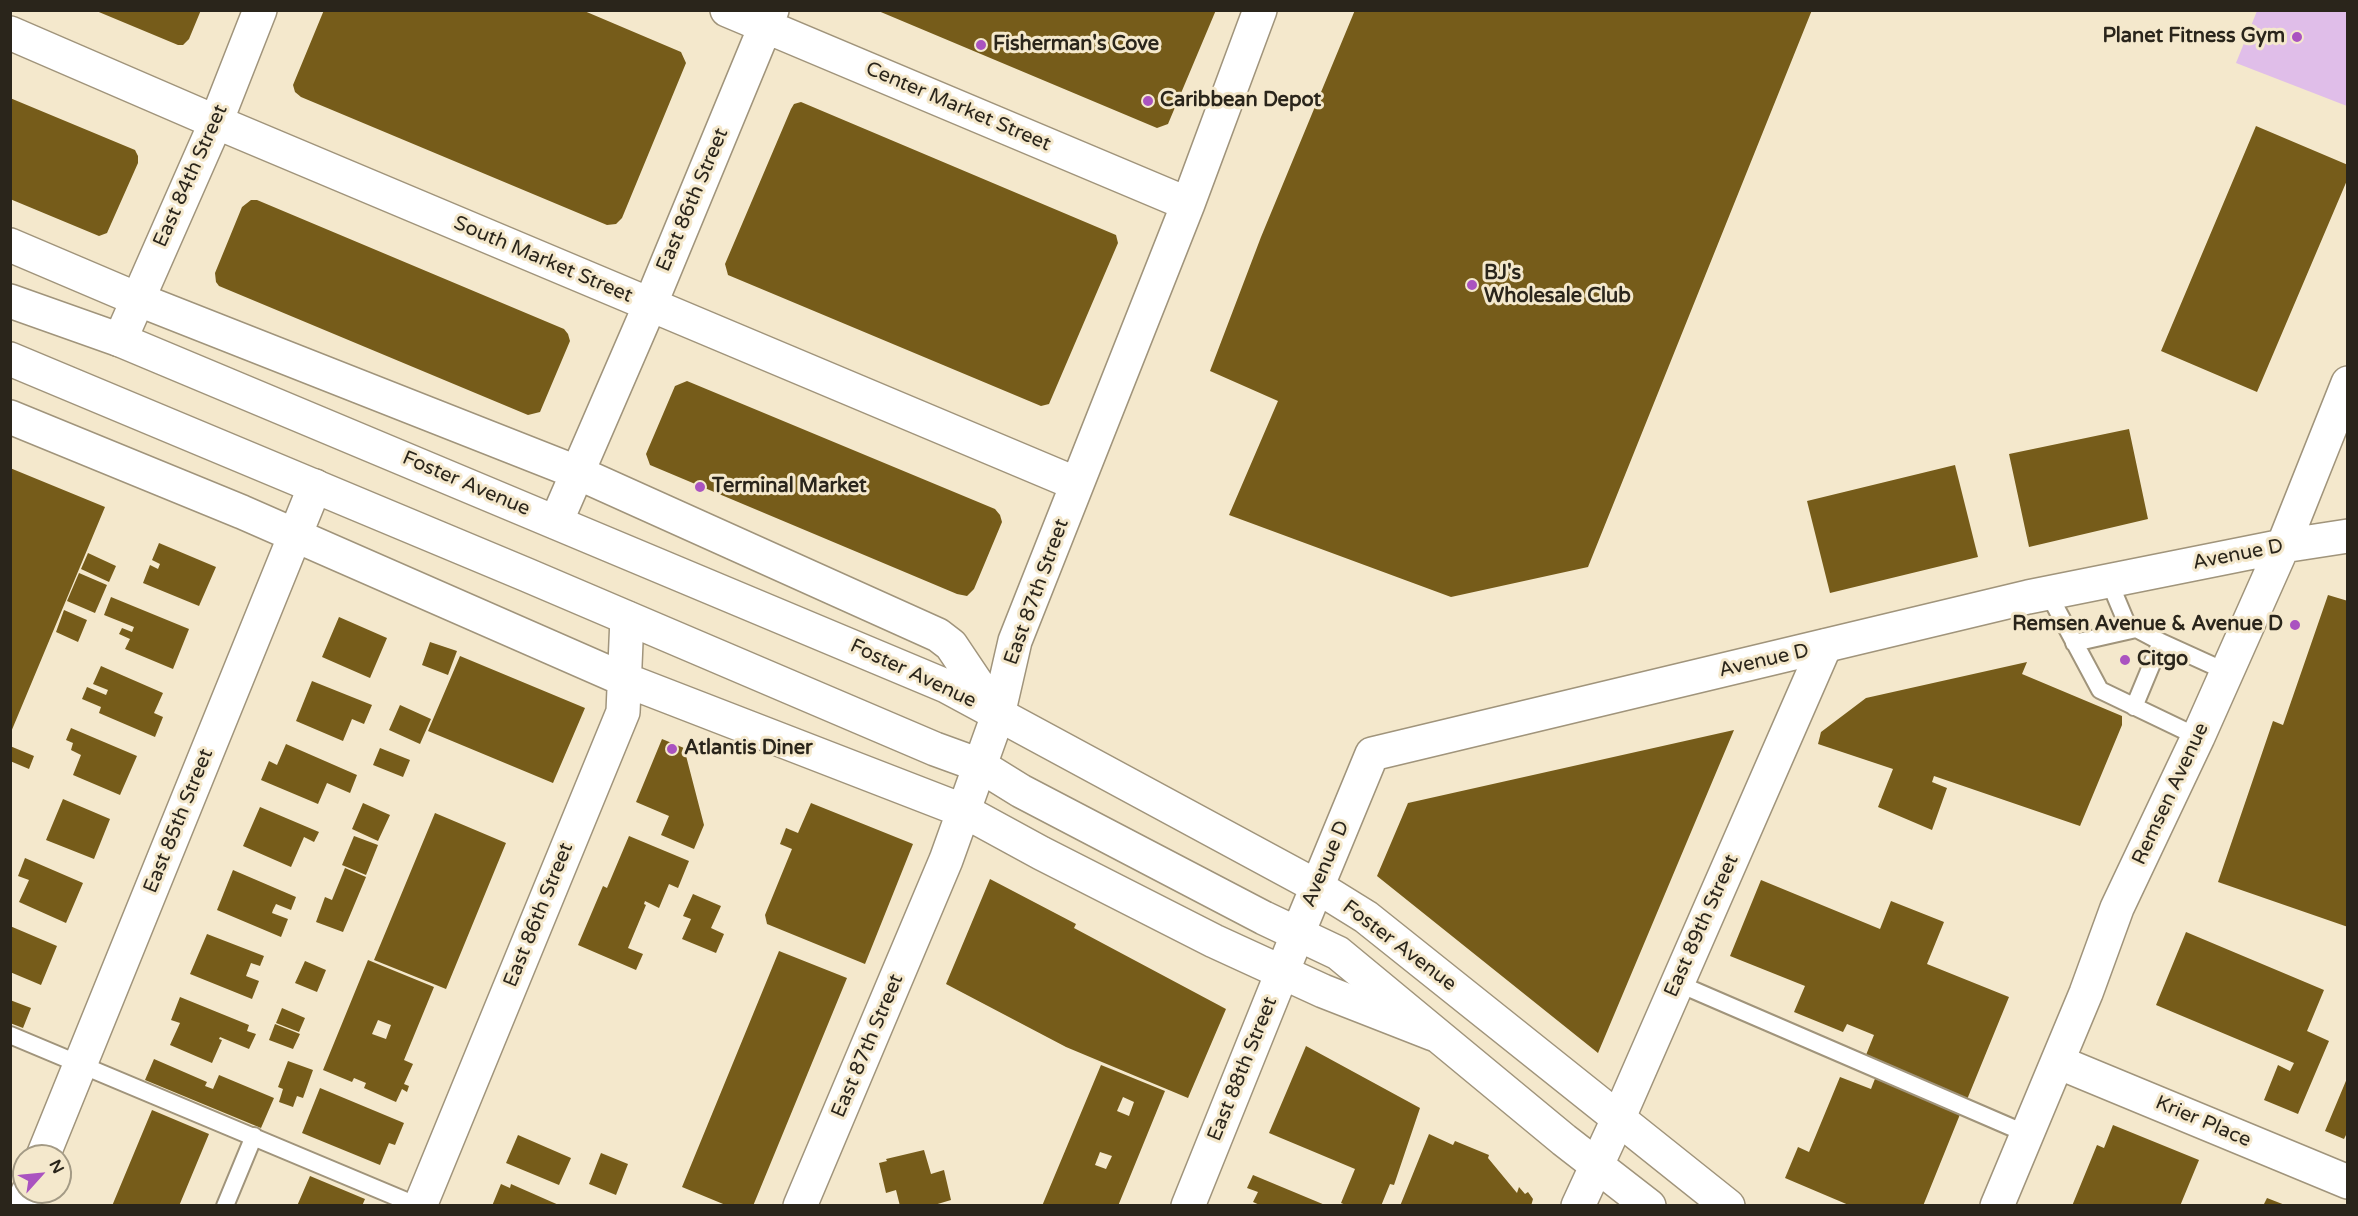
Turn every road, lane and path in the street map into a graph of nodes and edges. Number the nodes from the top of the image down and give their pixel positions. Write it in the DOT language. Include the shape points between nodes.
graph roads {
  1 [pos="260,10"];
  2 [pos="727,10"];
  3 [pos="1260,10"];
  4 [pos="769,19"];
  5 [pos="10,33"];
  6 [pos="216,122"];
  7 [pos="1188,204"];
  8 [pos="10,244"];
  9 [pos="137,299"];
  10 [pos="10,301"];
  11 [pos="650,304"];
  12 [pos="120,340"];
  13 [pos="10,359"];
  14 [pos="2345,399"];
  15 [pos="10,417"];
  16 [pos="576,472"];
  17 [pos="1077,484"];
  18 [pos="315,486"];
  19 [pos="556,522"];
  20 [pos="295,535"];
  21 [pos="2348,536"];
  22 [pos="2283,546"];
  23 [pos="2109,581"];
  24 [pos="2048,593"];
  25 [pos="627,618"];
  26 [pos="2136,629"];
  27 [pos="2161,642"];
  28 [pos="2074,643"];
  29 [pos="1825,646"];
  30 [pos="2227,672"];
  31 [pos="623,679"];
  32 [pos="2134,707"];
  33 [pos="998,715"];
  34 [pos="2198,737"];
  35 [pos="979,765"];
  36 [pos="964,811"];
  37 [pos="1316,886"];
  38 [pos="1298,933"];
  39 [pos="1282,973"];
  40 [pos="1677,983"];
  41 [pos="10,1035"];
  42 [pos="1441,1037"];
  43 [pos="2058,1062"];
  44 [pos="81,1064"];
  45 [pos="1619,1117"];
  46 [pos="2027,1134"];
  47 [pos="254,1136"];
  48 [pos="48,1144"];
  49 [pos="1596,1163"];
  50 [pos="2348,1182"];
  51 [pos="225,1206"];
  52 [pos="419,1206"];
  53 [pos="800,1206"];
  54 [pos="1188,1206"];
  55 [pos="1578,1206"];
  56 [pos="1648,1206"];
  57 [pos="1728,1206"];
  58 [pos="1997,1206"];
  1 -- 6 [label="street, East 84th Street"];
  2 -- 4 [label="street, Center Market Street"];
  3 -- 7 [label="street, East 87th Street"];
  4 -- 7 [label="street, Center Market Street"];
  4 -- 11 [label="street, East 86th Street"];
  5 -- 6 [label="street, South Market Street"];
  6 -- 9 [label="street, East 84th Street"];
  6 -- 11 [label="street, South Market Street"];
  7 -- 17 [label="street, East 87th Street"];
  8 -- 9 [label="street"];
  9 -- 12 [label="street, East 84th Street"];
  9 -- 16 [label="street"];
  10 -- 12 [label="street, Foster Avenue"];
  11 -- 16 [label="street, East 86th Street"];
  11 -- 17 [label="street, South Market Street"];
  12 -- 19 [label="street, Foster Avenue"];
  13 -- 18 [label="street"];
  14 -- 22 [label="street, Remsen Avenue"];
  15 -- 20 [label="street"];
  16 -- 19 [label="street, East 86th Street"];
  16 -- 33 [label="street" via="938,635 951,645"];
  17 -- 33 [label="street, East 87th Street" via="1015,641"];
  18 -- 20 [label="street, East 85th Street"];
  18 -- 25 [label="street"];
  19 -- 33 [label="street, Foster Avenue" via="946,686"];
  20 -- 31 [label="street"];
  20 -- 44 [label="street, East 85th Street"];
  21 -- 22 [label="street, Avenue D"];
  22 -- 23 [label="street, Avenue D"];
  22 -- 30 [label="street, Remsen Avenue"];
  23 -- 24 [label="street, Avenue D"];
  23 -- 26 [label="lane" via="2127,624"];
  24 -- 28 [label="lane"];
  24 -- 29 [label="street, Avenue D"];
  25 -- 31 [label="street, East 86th Street"];
  25 -- 35 [label="street"];
  26 -- 27 [label="lane"];
  26 -- 28 [label="lane"];
  27 -- 30 [label="lane"];
  27 -- 32 [label="lane"];
  28 -- 32 [label="lane" via="2100,690"];
  29 -- 37 [label="street, Avenue D" via="1372,754"];
  29 -- 40 [label="street, East 89th Street"];
  30 -- 34 [label="street, Remsen Avenue"];
  31 -- 36 [label="street"];
  31 -- 52 [label="street, East 86th Street" via="622,712"];
  32 -- 34 [label="lane"];
  33 -- 35 [label="street, East 87th Street"];
  33 -- 37 [label="street, Foster Avenue"];
  34 -- 43 [label="street, Remsen Avenue" via="2117,908"];
  35 -- 36 [label="street, East 87th Street"];
  35 -- 38 [label="street" via="1021,791"];
  36 -- 39 [label="street" via="1051,859"];
  36 -- 53 [label="street, East 87th Street"];
  37 -- 38 [label="street, Avenue D"];
  37 -- 45 [label="street, Foster Avenue" via="1366,917"];
  38 -- 39 [label="street, East 88th Street"];
  38 -- 42 [label="street" via="1338,953"];
  39 -- 42 [label="street"];
  39 -- 54 [label="street, East 88th Street"];
  40 -- 45 [label="street, East 89th Street"];
  40 -- 46 [label="lane"];
  41 -- 44 [label="lane"];
  42 -- 49 [label="street"];
  43 -- 46 [label="street, Remsen Avenue"];
  43 -- 50 [label="street, Krier Place"];
  44 -- 47 [label="lane"];
  44 -- 48 [label="street, East 85th Street"];
  45 -- 49 [label="street, East 89th Street"];
  45 -- 57 [label="street, Foster Avenue"];
  46 -- 58 [label="street, Remsen Avenue"];
  47 -- 51 [label="lane"];
  47 -- 52 [label="lane"];
  49 -- 55 [label="street, East 89th Street"];
  49 -- 56 [label="street"];
}
